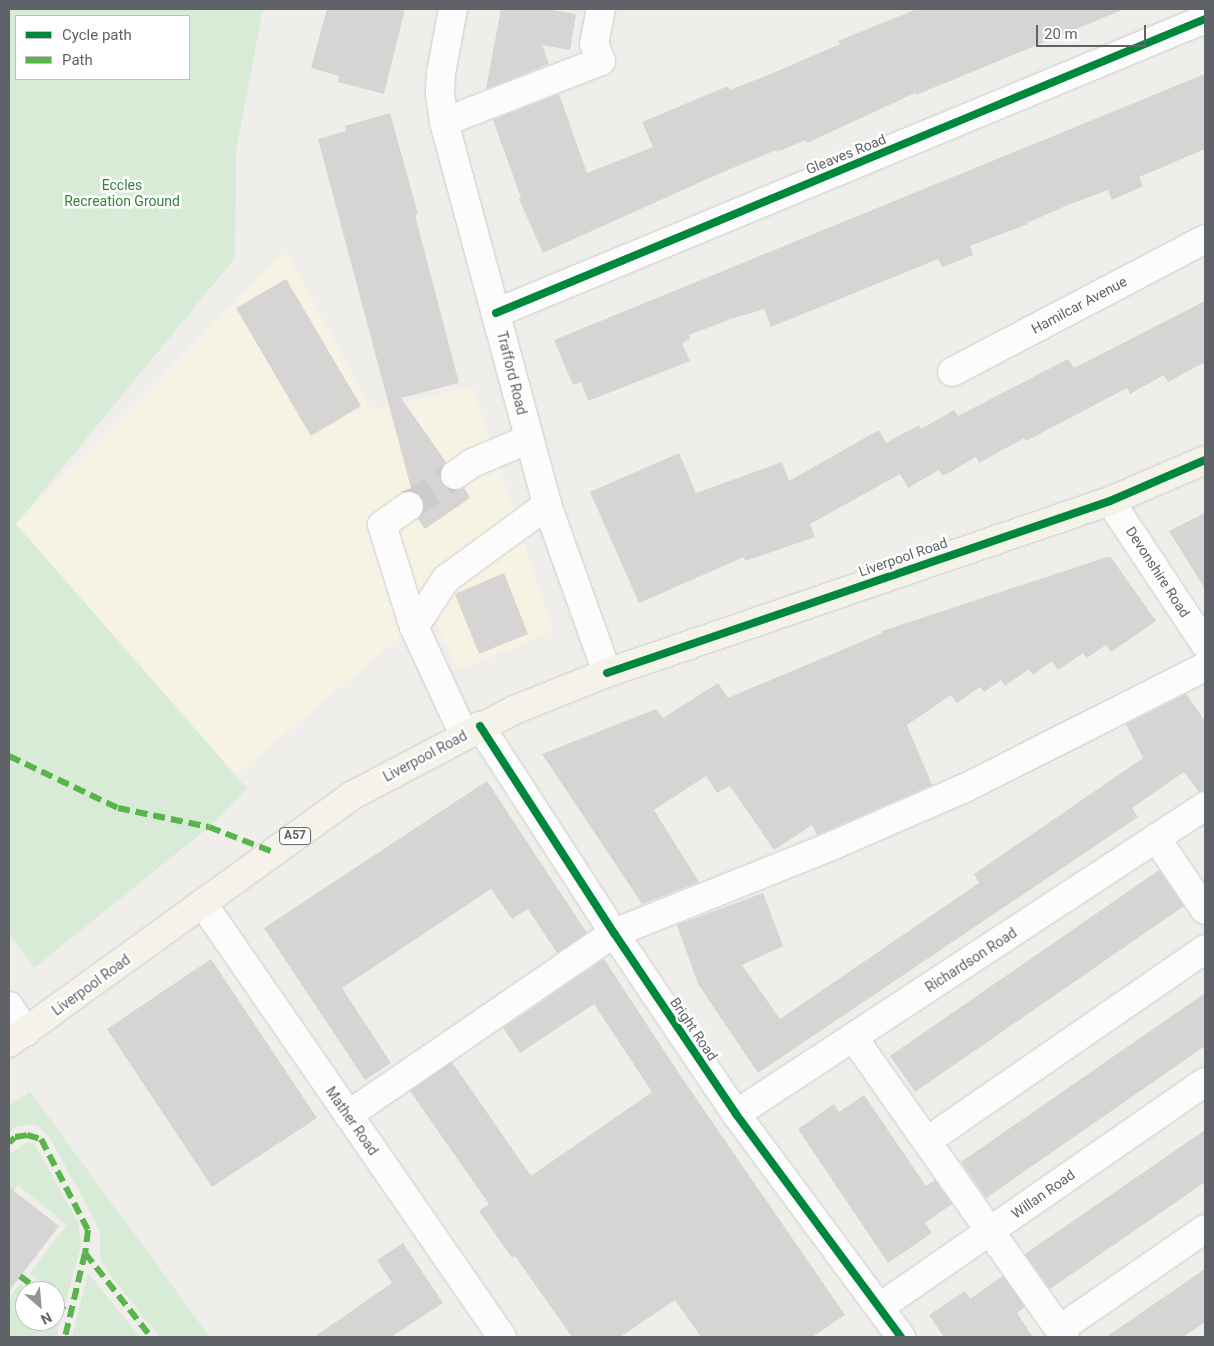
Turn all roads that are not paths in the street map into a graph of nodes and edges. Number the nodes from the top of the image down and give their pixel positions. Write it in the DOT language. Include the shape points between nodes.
graph roads {
  1 [pos="453,9"];
  2 [pos="601,9"];
  3 [pos="1205,19"];
  4 [pos="444,122"];
  5 [pos="1205,238"];
  6 [pos="496,312"];
  7 [pos="952,372"];
  8 [pos="528,440"];
  9 [pos="1205,460"];
  10 [pos="455,475"];
  11 [pos="1110,501"];
  12 [pos="547,504"];
  13 [pos="409,506"];
  14 [pos="414,627"];
  15 [pos="1205,644"];
  16 [pos="1205,667"];
  17 [pos="607,673"];
  18 [pos="472,731"];
  19 [pos="1205,806"];
  20 [pos="1156,838"];
  21 [pos="203,904"];
  22 [pos="1205,910"];
  23 [pos="614,933"];
  24 [pos="1205,949"];
  25 [pos="9,1006"];
  26 [pos="17,1037"];
  27 [pos="853,1037"];
  28 [pos="1205,1082"];
  29 [pos="736,1114"];
  30 [pos="348,1115"];
  31 [pos="927,1141"];
  32 [pos="1205,1229"];
  33 [pos="990,1231"];
  34 [pos="880,1307"];
  35 [pos="1062,1333"];
  36 [pos="495,1334"];
  37 [pos="901,1337"];
  1 -- 4 [label="street, Trafford Road" via="441,73"];
  2 -- 4 [label="street" via="594,44 601,61"];
  3 -- 6 [label="street, Gleaves Road"];
  4 -- 6 [label="street, Trafford Road"];
  5 -- 7 [label="street, Hamilcar Avenue"];
  6 -- 8 [label="street, Trafford Road"];
  8 -- 10 [label="street" via="472,463"];
  8 -- 12 [label="street, Trafford Road"];
  9 -- 11 [label="main road, Liverpool Road / A57"];
  11 -- 15 [label="street, Devonshire Road"];
  11 -- 17 [label="main road, Liverpool Road / A57"];
  12 -- 14 [label="street" via="446,580"];
  12 -- 17 [label="street, Trafford Road"];
  13 -- 14 [label="street, Bright Road" via="382,525"];
  14 -- 18 [label="street, Bright Road"];
  16 -- 23 [label="street" via="965,788 830,847"];
  17 -- 18 [label="main road, Liverpool Road / A57" via="514,710"];
  18 -- 21 [label="main road, Liverpool Road / A57" via="353,795"];
  18 -- 23 [label="street, Bright Road"];
  19 -- 20 [label="street, Richardson Road"];
  20 -- 22 [label="street"];
  20 -- 27 [label="street, Richardson Road"];
  21 -- 26 [label="main road, Liverpool Road / A57"];
  21 -- 30 [label="street, Mather Road"];
  23 -- 29 [label="street, Bright Road"];
  23 -- 30 [label="street"];
  24 -- 31 [label="street"];
  25 -- 26 [label="street"];
  27 -- 29 [label="street, Richardson Road"];
  27 -- 31 [label="street"];
  28 -- 33 [label="street, Willan Road"];
  29 -- 34 [label="street, Bright Road"];
  30 -- 36 [label="street, Mather Road"];
  31 -- 33 [label="street"];
  32 -- 35 [label="street"];
  33 -- 34 [label="street, Willan Road"];
  33 -- 35 [label="street"];
  34 -- 37 [label="street, Bright Road"];
}
